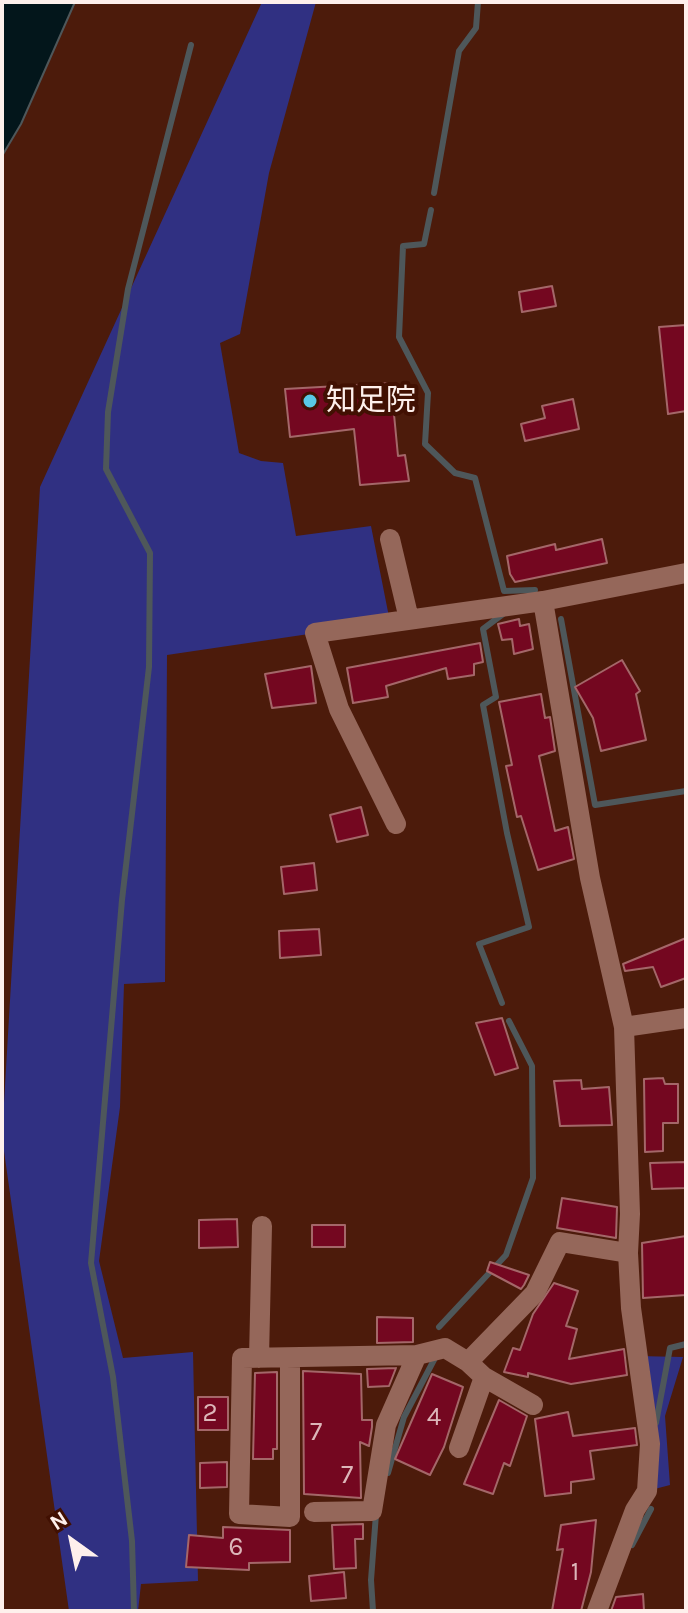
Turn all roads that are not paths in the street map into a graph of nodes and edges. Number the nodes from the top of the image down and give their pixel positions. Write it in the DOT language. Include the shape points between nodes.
graph roads {
  1 [pos="390,539"];
  2 [pos="686,573"];
  3 [pos="543,601"];
  4 [pos="409,619"];
  5 [pos="396,824"];
  6 [pos="686,1018"];
  7 [pos="624,1027"];
  8 [pos="262,1226"];
  9 [pos="628,1253"];
  10 [pos="417,1355"];
  11 [pos="259,1358"];
  12 [pos="290,1358"];
  13 [pos="468,1362"];
  14 [pos="484,1377"];
  15 [pos="533,1405"];
  16 [pos="459,1448"];
  17 [pos="314,1512"];
  18 [pos="597,1611"];
  1 -- 4 [label="street"];
  2 -- 3 [label="street"];
  3 -- 4 [label="street"];
  3 -- 7 [label="street" via="590,878"];
  4 -- 5 [label="street" via="315,633 339,709"];
  6 -- 7 [label="street"];
  7 -- 9 [label="street"];
  8 -- 11 [label="street"];
  9 -- 13 [label="street" via="560,1242 535,1293"];
  9 -- 18 [label="street" via="650,1444 647,1491"];
  10 -- 12 [label="street"];
  10 -- 13 [label="street" via="445,1348"];
  10 -- 17 [label="street" via="386,1425 372,1511"];
  11 -- 12 [label="street"];
  11 -- 12 [label="street" via="242,1358 239,1514 290,1517"];
  13 -- 14 [label="street"];
  14 -- 15 [label="street"];
  14 -- 16 [label="street"];
}
